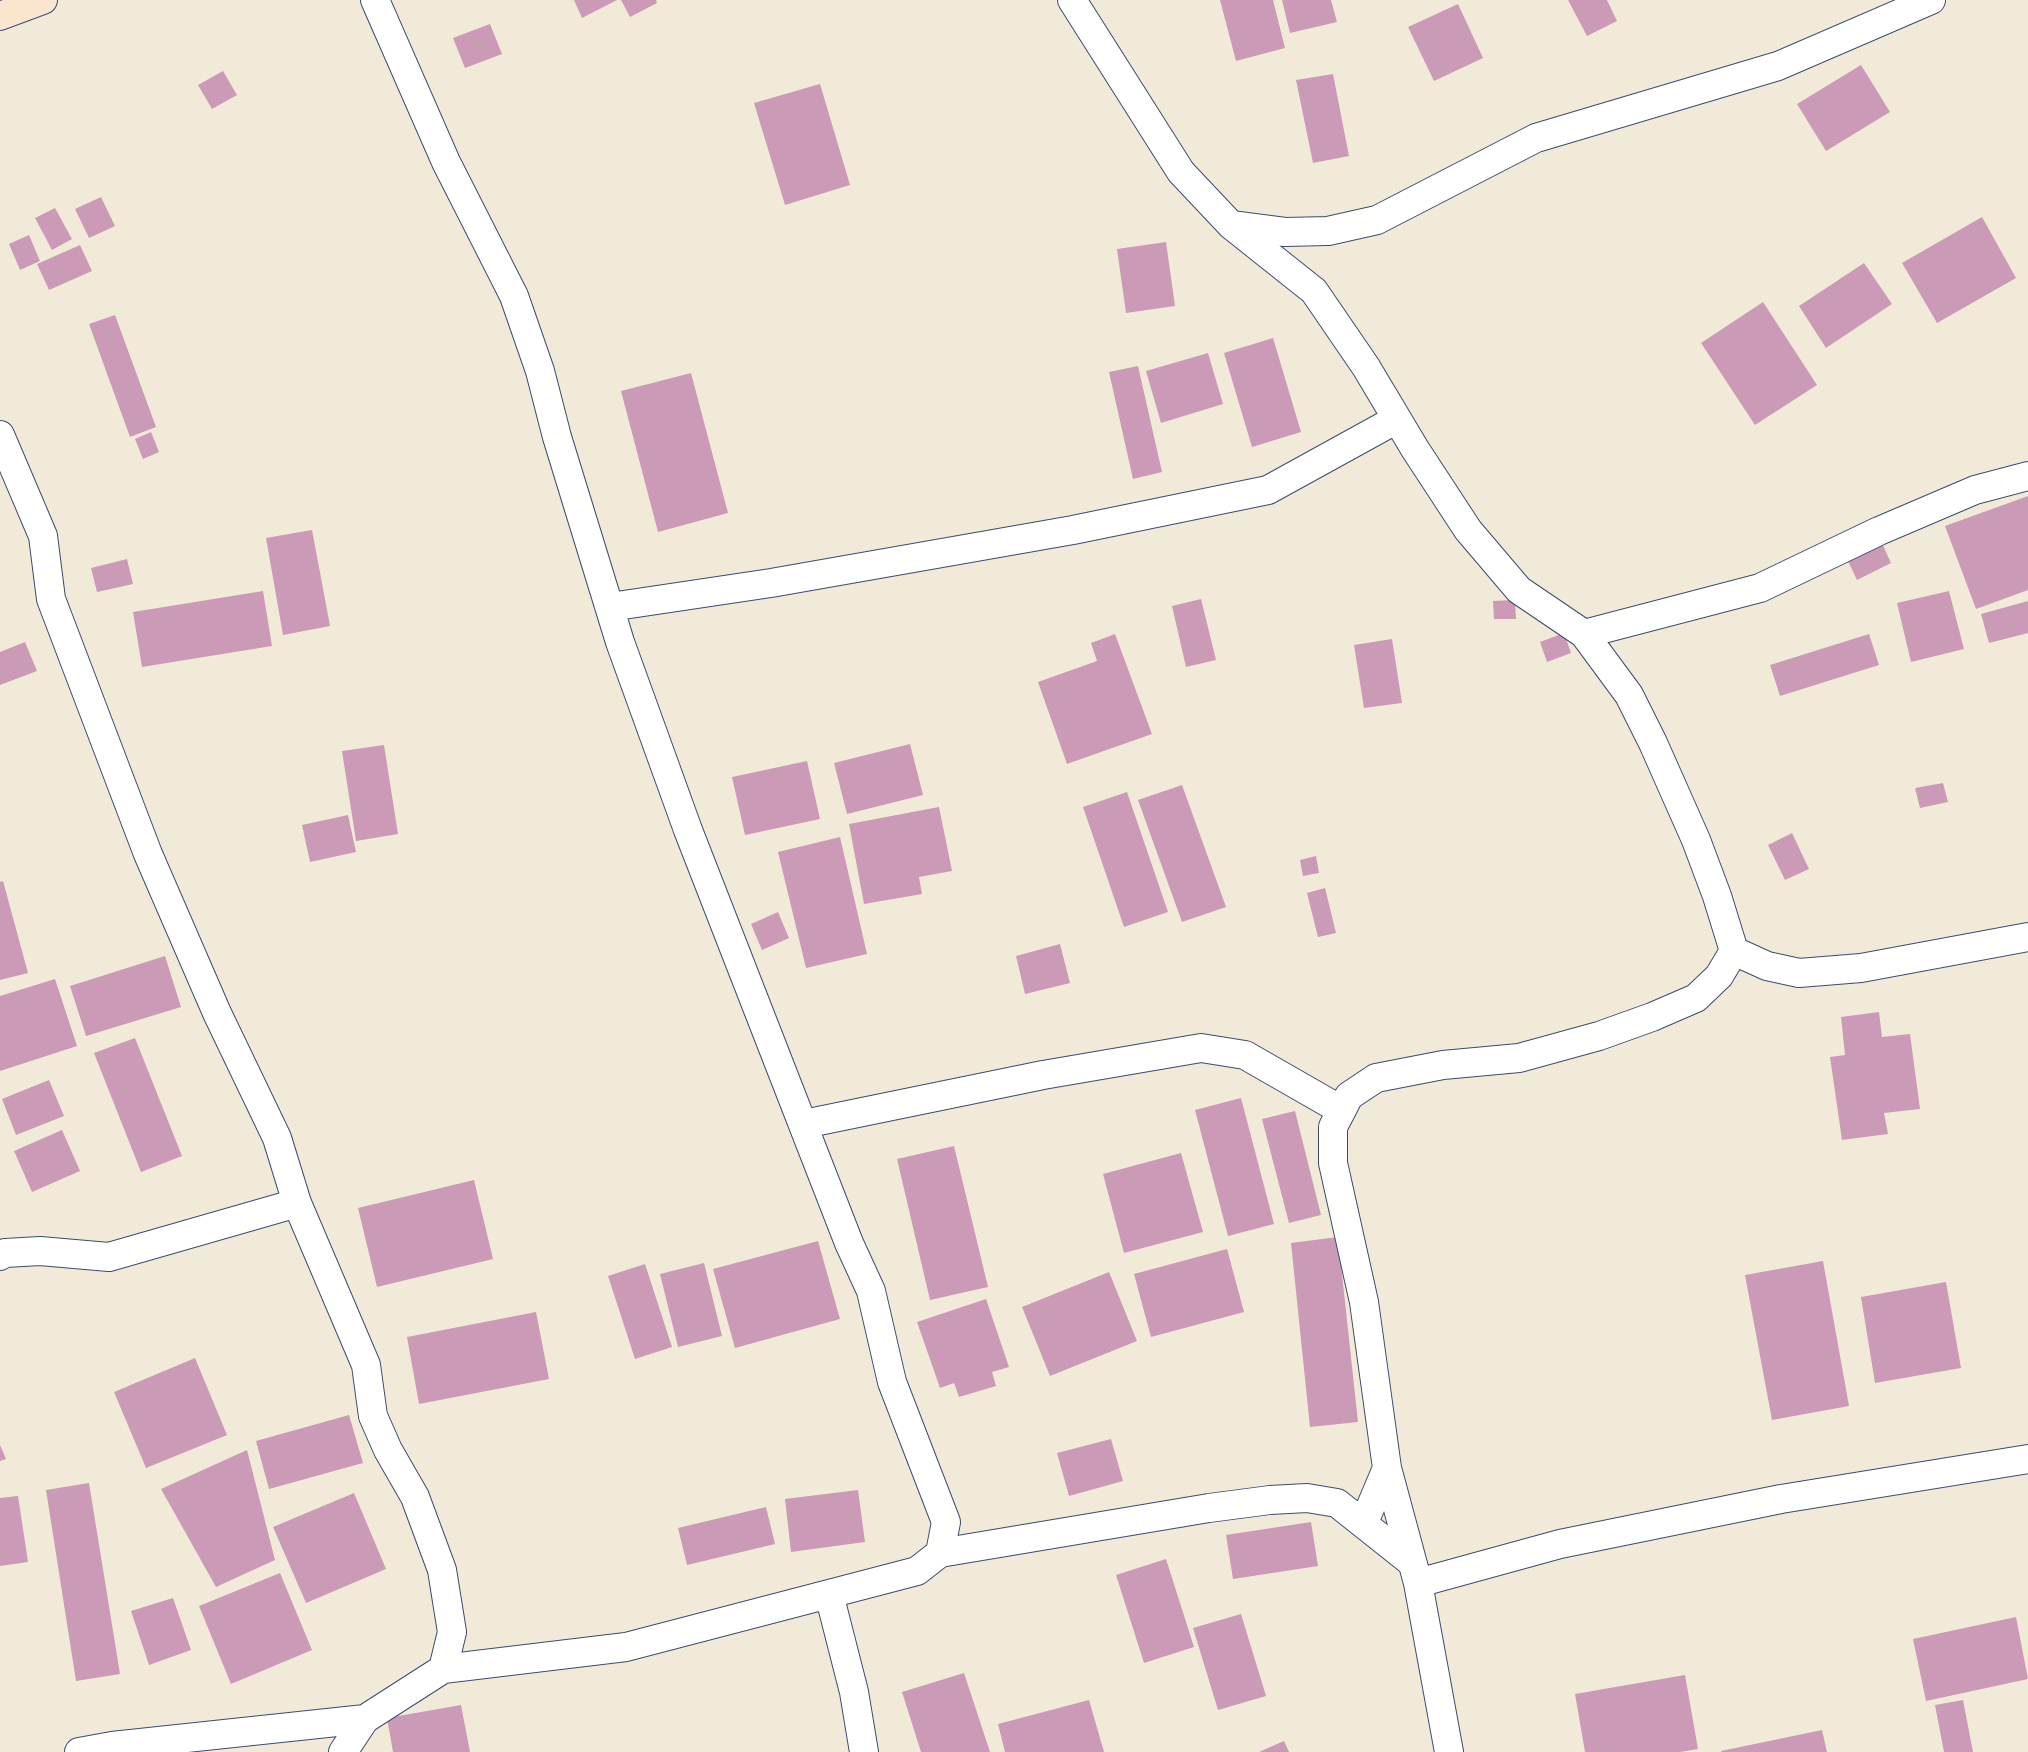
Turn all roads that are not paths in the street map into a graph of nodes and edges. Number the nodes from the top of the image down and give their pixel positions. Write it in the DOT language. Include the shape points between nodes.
graph roads {
  1 [pos="43,0"];
  2 [pos="375,0"];
  3 [pos="1072,0"];
  4 [pos="1931,0"];
  5 [pos="0,16"];
  6 [pos="1231,225"];
  7 [pos="1397,419"];
  8 [pos="0,435"];
  9 [pos="2028,476"];
  10 [pos="610,607"];
  11 [pos="1584,634"];
  12 [pos="2028,937"];
  13 [pos="1734,951"];
  14 [pos="1341,1110"];
  15 [pos="804,1124"];
  16 [pos="297,1203"];
  17 [pos="0,1256"];
  18 [pos="2028,1459"];
  19 [pos="1387,1468"];
  20 [pos="1355,1516"];
  21 [pos="940,1553"];
  22 [pos="1414,1572"];
  23 [pos="829,1594"];
  24 [pos="443,1669"];
  25 [pos="365,1719"];
  26 [pos="79,1752"];
  27 [pos="343,1752"];
  28 [pos="864,1752"];
  29 [pos="1449,1752"];
  1 -- 5 [label="main road"];
  2 -- 10 [label="street" via="446,162 514,296 540,371"];
  3 -- 6 [label="street" via="1181,172"];
  4 -- 6 [label="street" via="1778,66 1536,138 1377,220 1328,231 1285,232"];
  6 -- 7 [label="street" via="1314,291"];
  7 -- 10 [label="street" via="1268,490 1064,532 771,583"];
  7 -- 11 [label="street" via="1468,530 1519,590"];
  8 -- 16 [label="street" via="43,536 51,599 148,854 217,1013 277,1138"];
  9 -- 11 [label="street" via="1975,490 1879,531 1760,588"];
  10 -- 15 [label="street" via="688,830"];
  11 -- 13 [label="street" via="1629,695 1653,743 1710,877"];
  12 -- 13 [label="street" via="1861,968 1799,973 1768,966"];
  13 -- 14 [label="street" via="1719,976 1696,998 1652,1017 1599,1036 1518,1058 1444,1065 1376,1078 1349,1096"];
  14 -- 15 [label="street" via="1245,1054 1201,1048 1043,1075"];
  14 -- 19 [label="street" via="1332,1127 1332,1163 1364,1302"];
  15 -- 21 [label="street" via="870,1291 892,1382 946,1522"];
  16 -- 17 [label="street" via="109,1257 40,1251"];
  16 -- 24 [label="street" via="366,1365 373,1416 415,1497 442,1570 452,1632"];
  18 -- 22 [label="street" via="1781,1499"];
  19 -- 20 [label="street" via="1368,1513"];
  19 -- 22 [label="street"];
  20 -- 21 [label="street" via="1337,1503 1307,1498 1270,1500"];
  20 -- 22 [label="street"];
  21 -- 23 [label="street" via="916,1571"];
  22 -- 29 [label="street"];
  23 -- 24 [label="street" via="626,1647"];
  23 -- 28 [label="street" via="854,1692"];
  24 -- 25 [label="street"];
  25 -- 26 [label="street"];
  25 -- 27 [label="street"];
}
